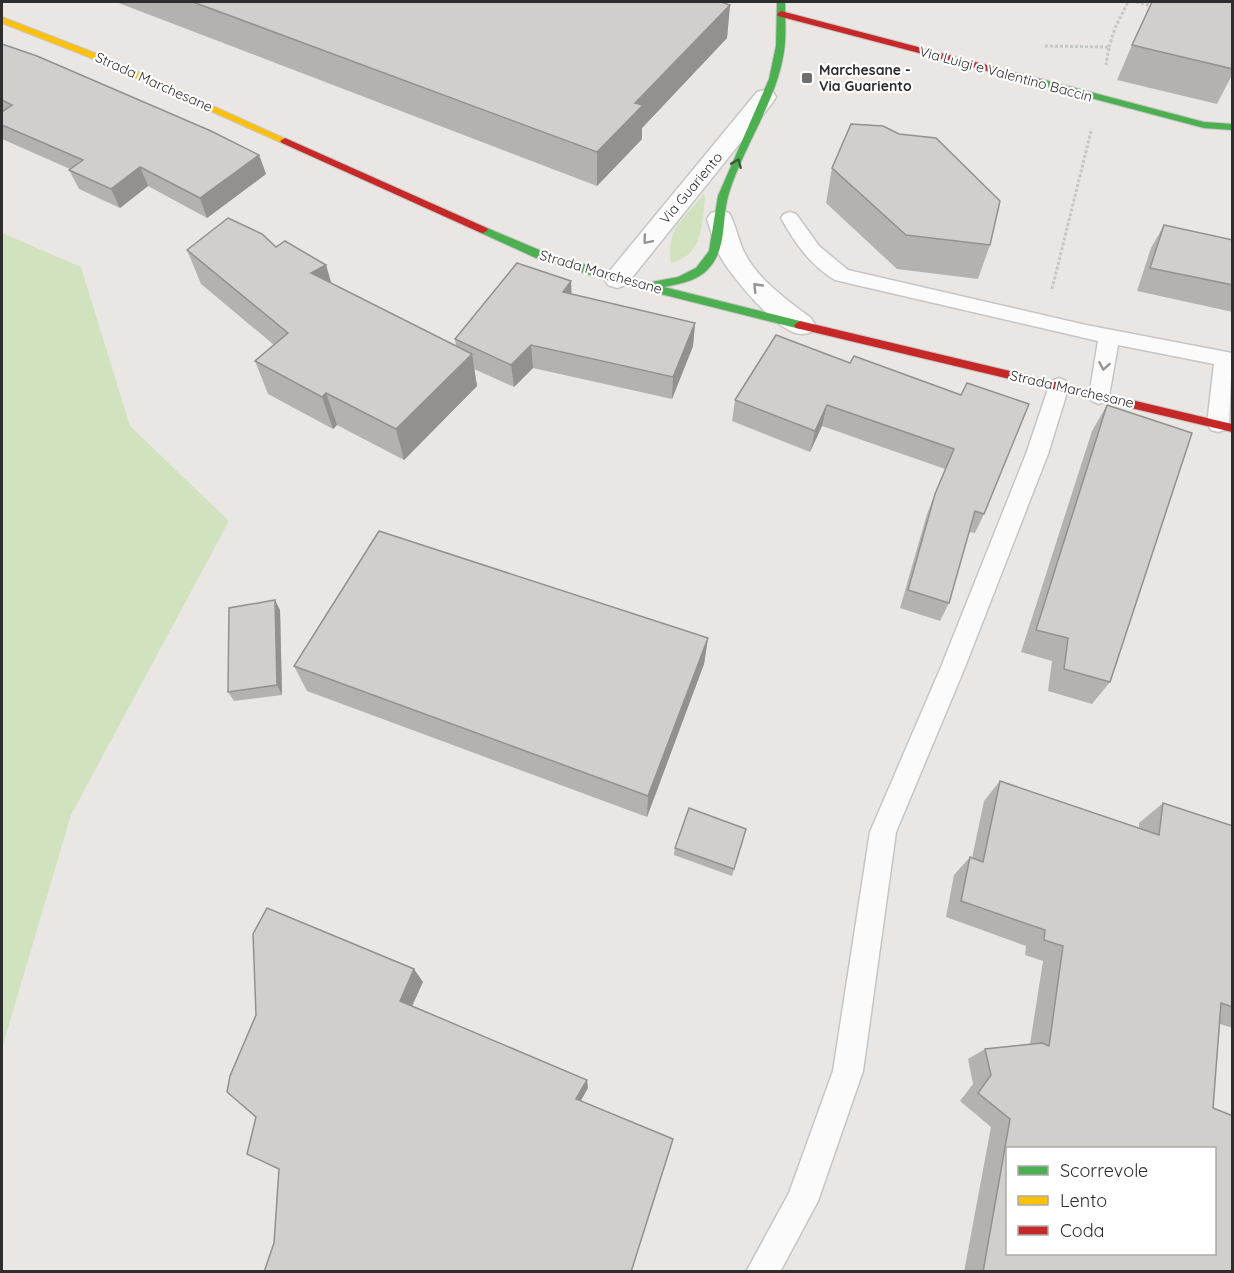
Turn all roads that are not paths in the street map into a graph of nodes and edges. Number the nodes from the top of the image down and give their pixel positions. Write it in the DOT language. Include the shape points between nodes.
graph roads {
  1 [pos="781,8"];
  2 [pos="2,20"];
  3 [pos="765,97"];
  4 [pos="1233,126"];
  5 [pos="790,218"];
  6 [pos="720,219"];
  7 [pos="617,279"];
  8 [pos="647,286"];
  9 [pos="801,325"];
  10 [pos="1109,337"];
  11 [pos="1229,359"];
  12 [pos="1059,386"];
  13 [pos="1099,396"];
  14 [pos="1225,426"];
  15 [pos="762,1272"];
  1 -- 3 [label="main road, Via Guariento" via="779,51"];
  1 -- 4 [label="main road, Via Luigi e Valentino Baccin" via="1204,125"];
  2 -- 7 [label="main road, Strada Marchesane" via="102,59 540,255"];
  6 -- 3 [label="main road, Via Guariento, one-way" via="723,196"];
  3 -- 7 [label="street, Via Guariento, one-way"];
  5 -- 10 [label="lane" via="802,239 830,269 842,276"];
  6 -- 8 [label="main road, Via Guariento" via="715,247 706,265 670,283"];
  9 -- 6 [label="street, Via Guariento, one-way" via="739,269 725,242"];
  7 -- 8 [label="main road, Strada Marchesane"];
  8 -- 9 [label="main road, Strada Marchesane"];
  9 -- 12 [label="main road, Strada Marchesane"];
  10 -- 11 [label="lane"];
  10 -- 13 [label="lane, one-way"];
  11 -- 14 [label="lane"];
  12 -- 13 [label="main road, Strada Marchesane"];
  12 -- 15 [label="lane" via="1037,454 953,667 883,832 848,1071 802,1201"];
  13 -- 14 [label="main road, Strada Marchesane"];
}
